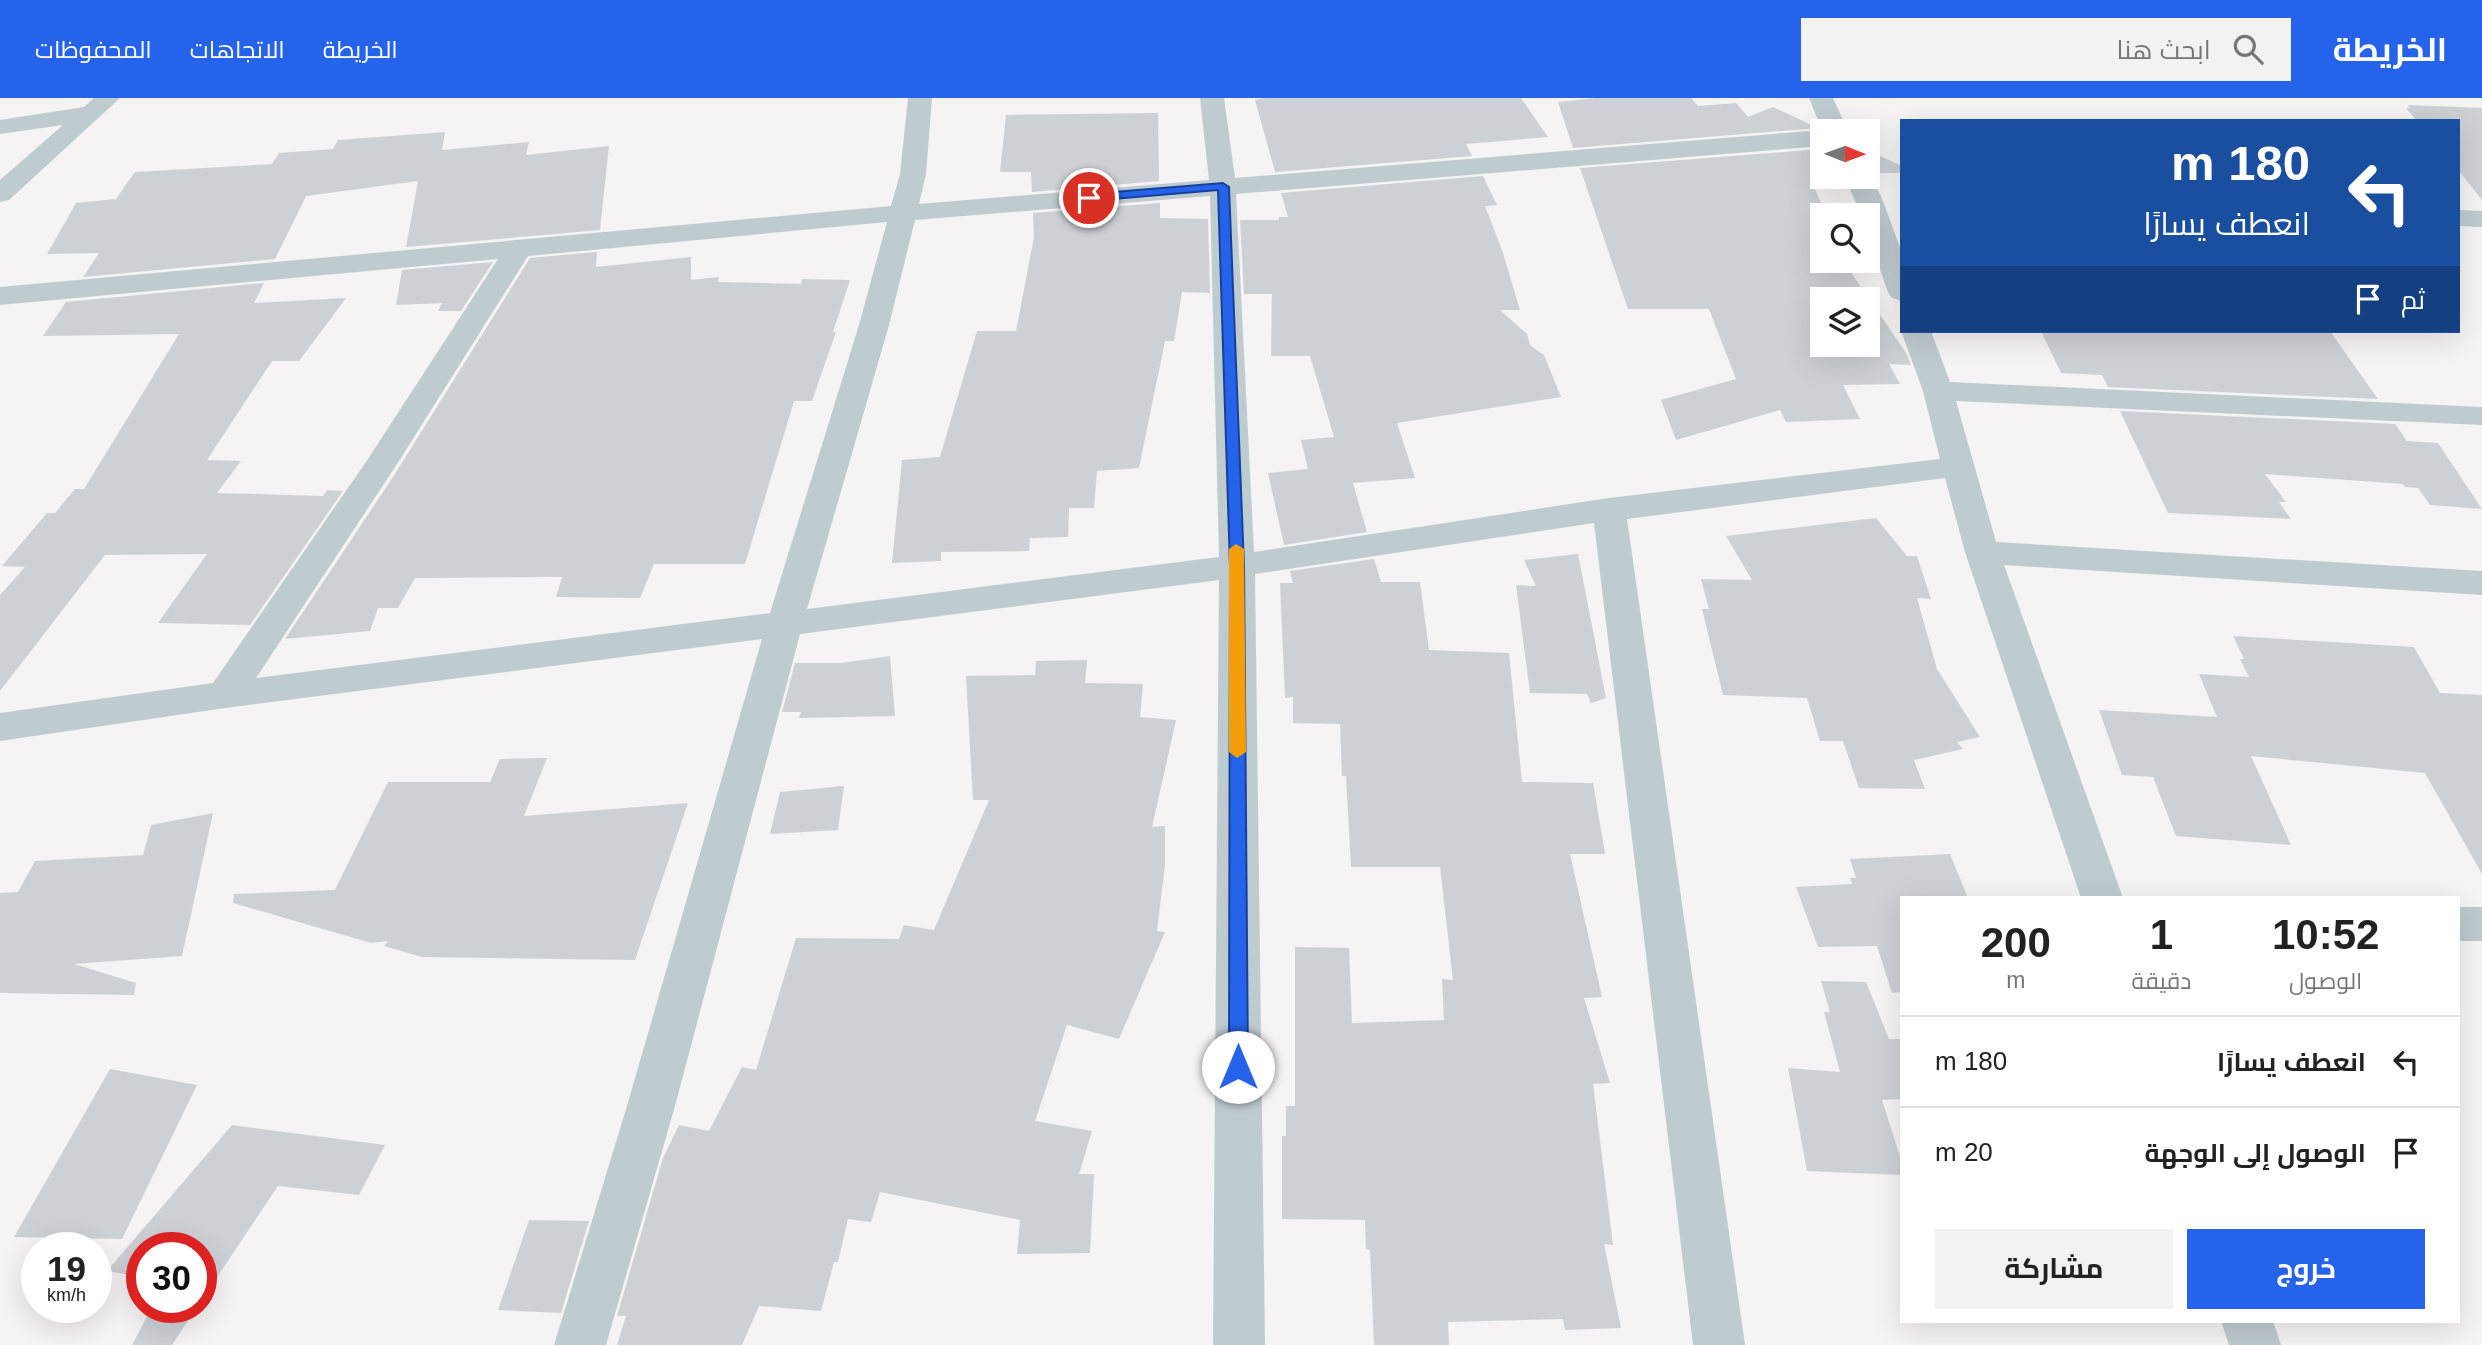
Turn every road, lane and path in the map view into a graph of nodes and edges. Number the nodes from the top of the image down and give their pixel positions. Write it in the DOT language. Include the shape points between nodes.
graph roads {
  1 [pos="920,98"];
  2 [pos="1821,98"];
  3 [pos="1216,102"];
  4 [pos="100,106"];
  5 [pos="1830,119"];
  6 [pos="0,127"];
  7 [pos="1810,139"];
  8 [pos="1223,187"];
  9 [pos="1872,190"];
  10 [pos="0,194"];
  11 [pos="902,213"];
  12 [pos="2460,218"];
  13 [pos="2482,219"];
  14 [pos="518,249"];
  15 [pos="1900,285"];
  16 [pos="0,296"];
  17 [pos="1917,333"];
  18 [pos="1938,391"];
  19 [pos="2482,416"];
  20 [pos="1957,467"];
  21 [pos="1609,509"];
  22 [pos="1982,552"];
  23 [pos="1237,566"];
  24 [pos="2482,583"];
  25 [pos="785,623"];
  26 [pos="225,695"];
  27 [pos="0,727"];
  28 [pos="2101,896"];
  29 [pos="2460,924"];
  30 [pos="2482,924"];
  31 [pos="2248,1323"];
  32 [pos="580,1345"];
  33 [pos="1239,1345"];
  34 [pos="1719,1345"];
  35 [pos="2255,1345"];
  1 -- 11 [label="street" via="913,174"];
  2 -- 5 [label="street"];
  3 -- 8 [label="street"];
  4 -- 6 [label="street"];
  4 -- 10 [label="street"];
  7 -- 8 [label="street"];
  8 -- 11 [label="street"];
  8 -- 23 [label="street"];
  9 -- 15 [label="street"];
  11 -- 14 [label="street"];
  11 -- 25 [label="street" via="874,326"];
  12 -- 13 [label="street"];
  14 -- 16 [label="street"];
  14 -- 26 [label="street" via="383,461"];
  17 -- 18 [label="street"];
  18 -- 19 [label="street"];
  18 -- 20 [label="street"];
  20 -- 21 [label="street"];
  20 -- 22 [label="street"];
  21 -- 23 [label="street"];
  21 -- 34 [label="street"];
  22 -- 24 [label="street"];
  22 -- 28 [label="street"];
  23 -- 25 [label="street"];
  23 -- 33 [label="street"];
  25 -- 26 [label="street"];
  25 -- 32 [label="street"];
  26 -- 27 [label="street"];
  29 -- 30 [label="street"];
  31 -- 35 [label="street"];
}
